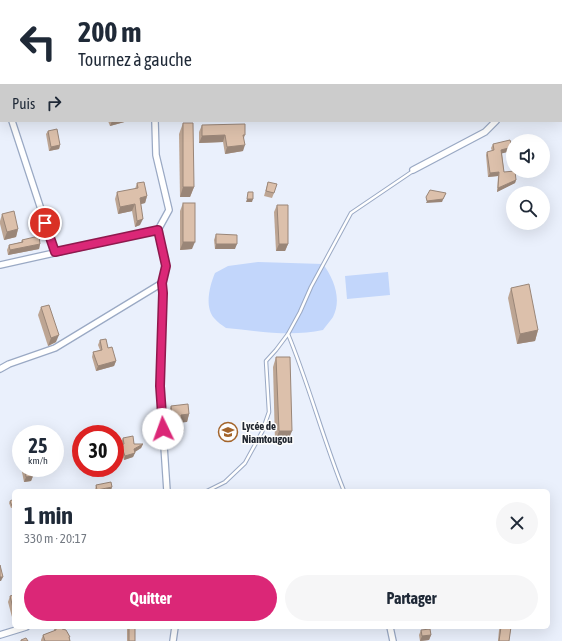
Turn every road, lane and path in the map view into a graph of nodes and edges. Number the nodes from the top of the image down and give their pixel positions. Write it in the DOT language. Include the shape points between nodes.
graph roads {
  1 [pos="12,122"];
  2 [pos="155,122"];
  3 [pos="495,122"];
  4 [pos="413,170"];
  5 [pos="158,230"];
  6 [pos="55,252"];
  7 [pos="0,265"];
  8 [pos="162,283"];
  9 [pos="288,334"];
  10 [pos="0,369"];
  11 [pos="167,489"];
  12 [pos="211,489"];
  13 [pos="343,489"];
  14 [pos="20,629"];
  15 [pos="175,629"];
  16 [pos="390,629"];
  17 [pos="0,635"];
  18 [pos="173,641"];
  19 [pos="393,641"];
  1 -- 6 [label="street"];
  2 -- 5 [label="street" via="156,155 169,210"];
  3 -- 4 [label="street" via="485,132"];
  4 -- 9 [label="lane" via="351,213"];
  5 -- 6 [label="street"];
  5 -- 8 [label="street" via="166,266"];
  6 -- 7 [label="street"];
  8 -- 10 [label="street" via="55,348"];
  8 -- 11 [label="street" via="160,386"];
  9 -- 12 [label="lane" via="266,361 269,412 262,432 245,463 225,482"];
  9 -- 13 [label="lane"];
  14 -- 17 [label="street"];
  15 -- 18 [label="street"];
  16 -- 19 [label="street"];
}
